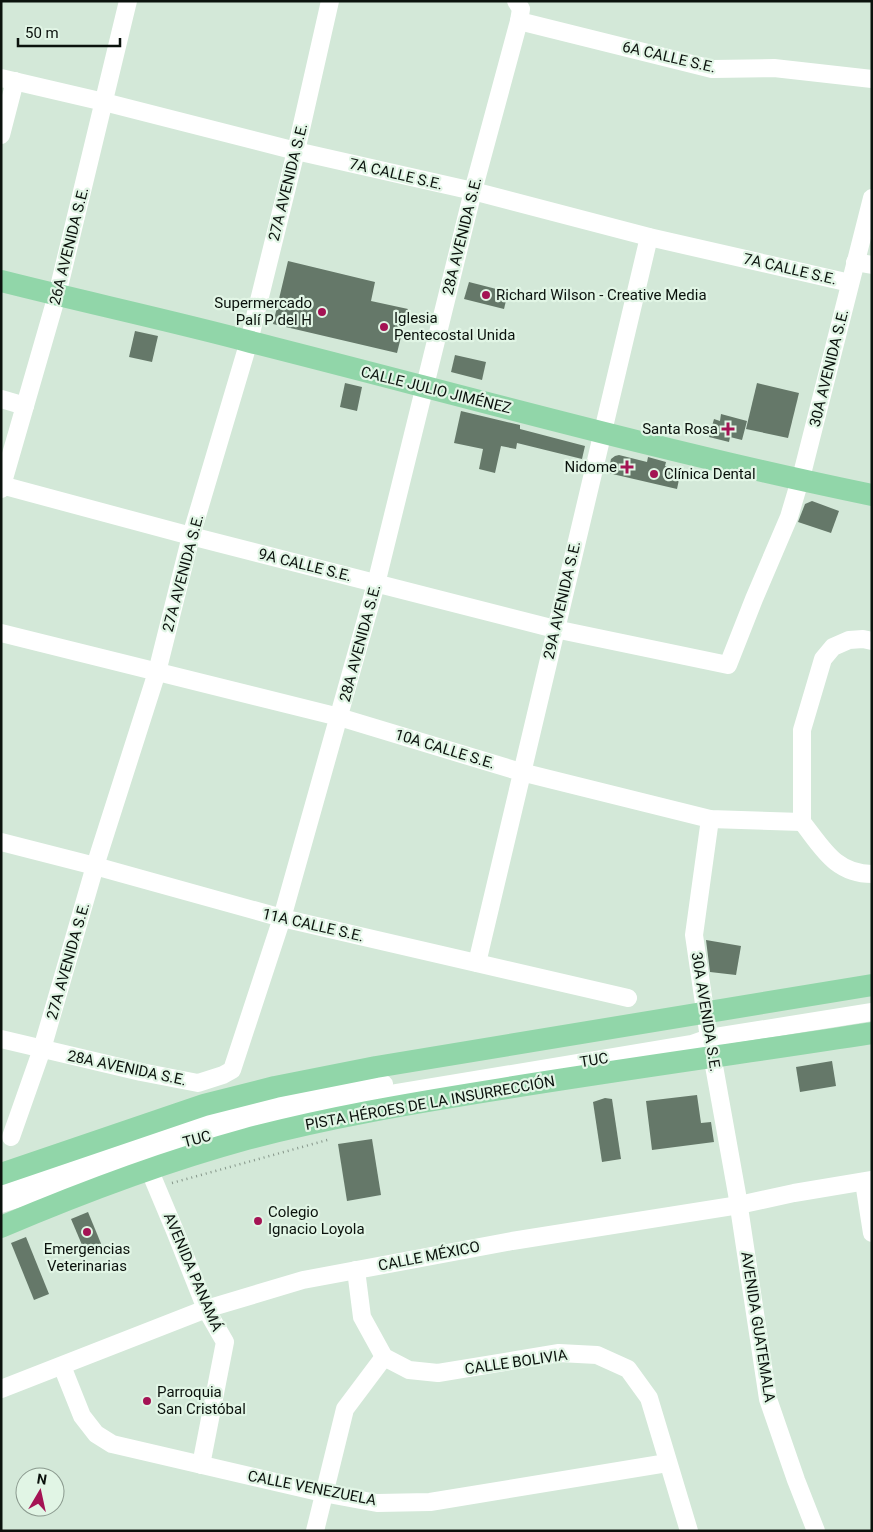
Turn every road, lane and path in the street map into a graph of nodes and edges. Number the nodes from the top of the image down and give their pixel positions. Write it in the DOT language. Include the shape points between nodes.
graph roads {
  1 [pos="128,1"];
  2 [pos="330,1"];
  3 [pos="516,1"];
  4 [pos="519,21"];
  5 [pos="872,79"];
  6 [pos="8,80"];
  7 [pos="104,102"];
  8 [pos="1,134"];
  9 [pos="296,151"];
  10 [pos="473,191"];
  11 [pos="872,198"];
  12 [pos="649,237"];
  13 [pos="863,264"];
  14 [pos="1,281"];
  15 [pos="850,283"];
  16 [pos="58,295"];
  17 [pos="249,341"];
  18 [pos="425,387"];
  19 [pos="1,399"];
  20 [pos="25,406"];
  21 [pos="602,432"];
  22 [pos="800,480"];
  23 [pos="2,486"];
  24 [pos="872,495"];
  25 [pos="191,536"];
  26 [pos="376,584"];
  27 [pos="555,629"];
  28 [pos="1,633"];
  29 [pos="872,641"];
  30 [pos="728,665"];
  31 [pos="157,672"];
  32 [pos="339,717"];
  33 [pos="521,772"];
  34 [pos="710,819"];
  35 [pos="802,822"];
  36 [pos="1,842"];
  37 [pos="95,866"];
  38 [pos="872,874"];
  39 [pos="282,918"];
  40 [pos="476,963"];
  41 [pos="872,984"];
  42 [pos="628,998"];
  43 [pos="872,1002"];
  44 [pos="872,1012"];
  45 [pos="872,1032"];
  46 [pos="709,1034"];
  47 [pos="1,1039"];
  48 [pos="42,1049"];
  49 [pos="11,1137"];
  50 [pos="335,1138"];
  51 [pos="1,1174"];
  52 [pos="153,1178"];
  53 [pos="868,1181"];
  54 [pos="1,1190"];
  55 [pos="1,1204"];
  56 [pos="739,1205"];
  57 [pos="1,1227"];
  58 [pos="872,1233"];
  59 [pos="356,1270"];
  60 [pos="206,1309"];
  61 [pos="384,1357"];
  62 [pos="62,1366"];
  63 [pos="1,1389"];
  64 [pos="667,1463"];
  65 [pos="201,1465"];
  66 [pos="323,1493"];
  67 [pos="315,1531"];
  68 [pos="689,1531"];
  69 [pos="816,1531"];
  1 -- 7 [label="street, 26A AVENIDA S.E."];
  2 -- 9 [label="street, 27A AVENIDA S.E."];
  3 -- 4 [label="street" via="520,9"];
  4 -- 5 [label="street, 6A CALLE S.E." via="712,69 774,68"];
  4 -- 10 [label="street, 28A AVENIDA S.E."];
  6 -- 7 [label="street, 7A CALLE S.E."];
  6 -- 8 [label="street"];
  7 -- 9 [label="street, 7A CALLE S.E."];
  7 -- 16 [label="street, 26A AVENIDA S.E."];
  9 -- 10 [label="street, 7A CALLE S.E."];
  9 -- 17 [label="street, 27A AVENIDA S.E."];
  10 -- 12 [label="street, 7A CALLE S.E."];
  10 -- 18 [label="street, 28A AVENIDA S.E."];
  11 -- 13 [label="street, 30A AVENIDA S.E."];
  12 -- 15 [label="street, 7A CALLE S.E."];
  12 -- 21 [label="street, 29A AVENIDA S.E."];
  13 -- 15 [label="street, 30A AVENIDA S.E."];
  14 -- 16 [label="main road, CALLE JULIO JIMÉNEZ"];
  15 -- 22 [label="street, 30A AVENIDA S.E."];
  16 -- 17 [label="main road, CALLE JULIO JIMÉNEZ"];
  16 -- 20 [label="street, 26A AVENIDA S.E."];
  17 -- 18 [label="main road, CALLE JULIO JIMÉNEZ"];
  17 -- 25 [label="street, 27A AVENIDA S.E."];
  18 -- 21 [label="main road, CALLE JULIO JIMÉNEZ"];
  18 -- 26 [label="street, 28A AVENIDA S.E."];
  19 -- 20 [label="street"];
  20 -- 23 [label="street, 26A AVENIDA S.E."];
  21 -- 22 [label="main road, CALLE JULIO JIMÉNEZ"];
  21 -- 27 [label="street, 29A AVENIDA S.E."];
  22 -- 24 [label="main road, CALLE JULIO JIMÉNEZ"];
  22 -- 30 [label="street, 30A AVENIDA S.E." via="789,517"];
  23 -- 25 [label="street, 9A CALLE S.E."];
  25 -- 26 [label="street, 9A CALLE S.E."];
  25 -- 31 [label="street, 27A AVENIDA S.E."];
  26 -- 27 [label="street, 9A CALLE S.E."];
  26 -- 32 [label="street, 28A AVENIDA S.E."];
  27 -- 30 [label="street, 9A CALLE S.E."];
  27 -- 33 [label="street, 29A AVENIDA S.E."];
  28 -- 31 [label="street, 10A CALLE S.E."];
  29 -- 35 [label="street" via="848,640 833,647 823,659 802,730"];
  31 -- 32 [label="street, 10A CALLE S.E."];
  31 -- 37 [label="street, 27A AVENIDA S.E."];
  32 -- 33 [label="street, 10A CALLE S.E."];
  32 -- 39 [label="street, 28A AVENIDA S.E."];
  33 -- 34 [label="street, 10A CALLE S.E."];
  33 -- 40 [label="street, 29A AVENIDA S.E."];
  34 -- 35 [label="street, 10A CALLE S.E."];
  34 -- 46 [label="street, 30A AVENIDA S.E." via="694,935"];
  35 -- 38 [label="street" via="833,862 852,871"];
  36 -- 37 [label="street, 11A CALLE S.E."];
  37 -- 39 [label="street, 11A CALLE S.E."];
  37 -- 48 [label="street, 27A AVENIDA S.E."];
  39 -- 40 [label="street, 11A CALLE S.E."];
  39 -- 48 [label="street, 28A AVENIDA S.E." via="232,1070 223,1075 198,1083"];
  40 -- 42 [label="street, 11A CALLE S.E."];
  41 -- 46 [label="main road, PISTA HÉROES DE LA INSURRECCIÓN"];
  43 -- 46 [label="street, TUC"];
  44 -- 46 [label="street, TUC"];
  45 -- 46 [label="main road, PISTA HÉROES DE LA INSURRECCIÓN"];
  46 -- 51 [label="main road, PISTA HÉROES DE LA INSURRECCIÓN" via="376,1066 204,1105"];
  46 -- 52 [label="main road, PISTA HÉROES DE LA INSURRECCIÓN" via="555,1080 400,1105 246,1139"];
  46 -- 54 [label="street, TUC" via="449,1076 313,1093 172,1130"];
  46 -- 55 [label="street, TUC" via="692,1044 391,1094 275,1118 110,1165"];
  46 -- 56 [label="street, 30A AVENIDA S.E."];
  47 -- 48 [label="street, 28A AVENIDA S.E."];
  48 -- 49 [label="street, 27A AVENIDA S.E."];
  50 -- 52 [label="path"];
  52 -- 57 [label="main road, PISTA HÉROES DE LA INSURRECCIÓN" via="90,1190"];
  52 -- 60 [label="street, AVENIDA PANAMÁ"];
  53 -- 56 [label="street, CALLE MÉXICO"];
  53 -- 58 [label="street"];
  56 -- 59 [label="street, CALLE MÉXICO" via="512,1240"];
  56 -- 69 [label="street, AVENIDA GUATEMALA" via="768,1399"];
  59 -- 60 [label="street, CALLE MÉXICO" via="303,1280"];
  59 -- 61 [label="street" via="362,1318"];
  60 -- 62 [label="street, CALLE MÉXICO"];
  60 -- 65 [label="street, AVENIDA PANAMÁ" via="225,1342"];
  61 -- 64 [label="street, CALLE BOLIVIA" via="409,1370 438,1374 559,1353 596,1355 628,1369 649,1398"];
  61 -- 66 [label="street" via="344,1409"];
  62 -- 63 [label="street, CALLE MÉXICO"];
  62 -- 65 [label="street, CALLE VENEZUELA" via="82,1416 96,1434 112,1444"];
  64 -- 66 [label="street, CALLE VENEZUELA" via="430,1502 377,1503"];
  64 -- 68 [label="street, CALLE BOLIVIA"];
  65 -- 66 [label="street, CALLE VENEZUELA"];
  66 -- 67 [label="street"];
}
